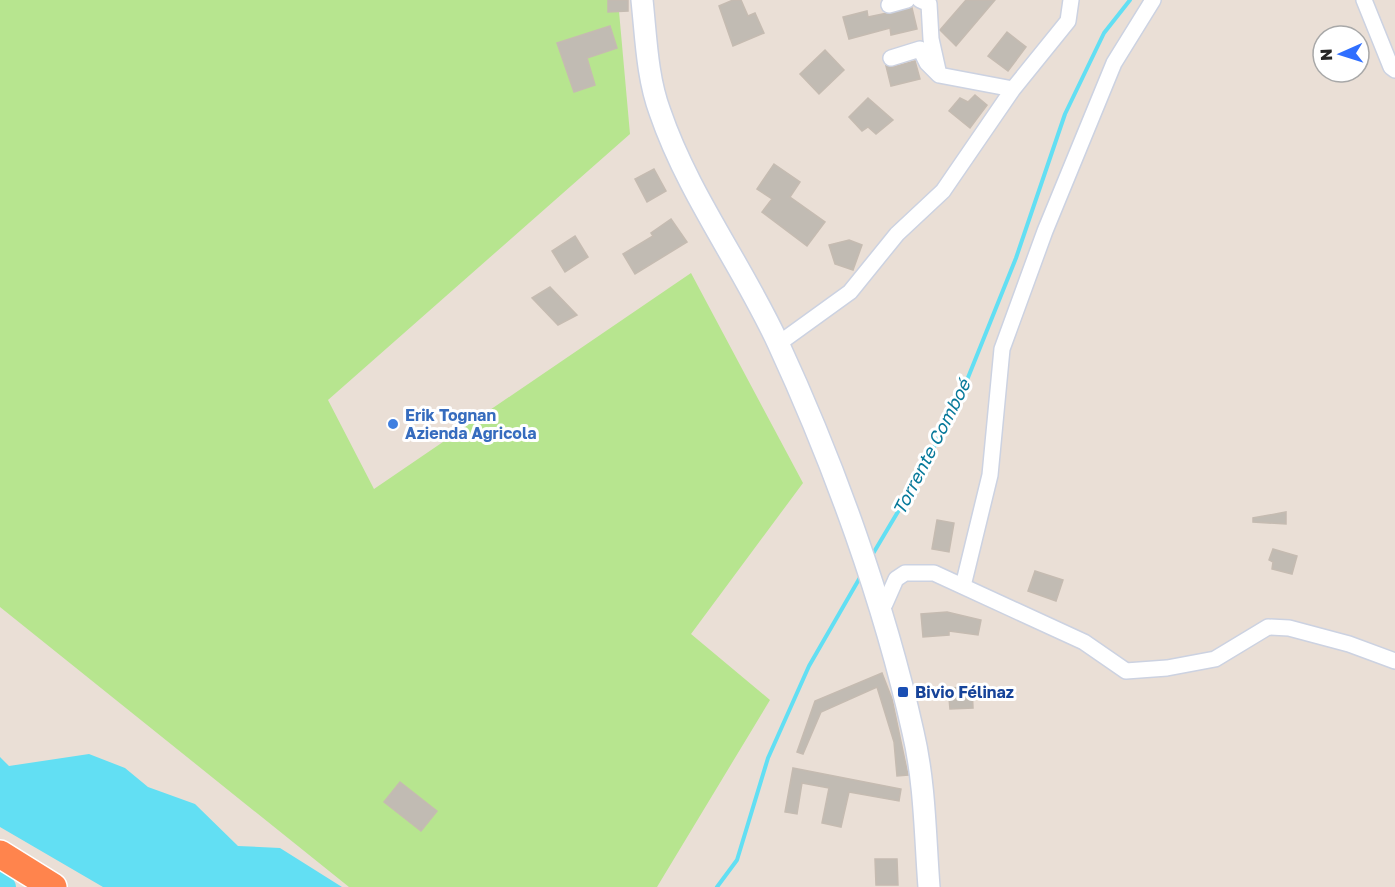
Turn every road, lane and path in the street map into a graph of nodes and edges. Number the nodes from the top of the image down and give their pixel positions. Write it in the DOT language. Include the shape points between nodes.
graph roads {
  1 [pos="642,0"];
  2 [pos="907,0"];
  3 [pos="920,0"];
  4 [pos="1071,0"];
  5 [pos="1153,0"];
  6 [pos="1364,0"];
  7 [pos="889,5"];
  8 [pos="891,57"];
  9 [pos="1395,70"];
  10 [pos="939,75"];
  11 [pos="1013,89"];
  12 [pos="778,344"];
  13 [pos="963,586"];
  14 [pos="877,601"];
  15 [pos="1395,661"];
  16 [pos="0,854"];
  17 [pos="0,874"];
  18 [pos="21,887"];
  19 [pos="53,887"];
  20 [pos="929,887"];
  1 -- 12 [label="main road" via="651,74 673,148"];
  2 -- 7 [label="street"];
  3 -- 10 [label="street" via="929,4"];
  4 -- 11 [label="street" via="1068,21"];
  5 -- 13 [label="street" via="1114,63 1002,349 990,475"];
  6 -- 9 [label="street"];
  8 -- 10 [label="street" via="920,50"];
  10 -- 11 [label="street"];
  11 -- 12 [label="street" via="943,191 897,234 850,292"];
  12 -- 14 [label="main road" via="837,482"];
  13 -- 14 [label="street" via="934,573 905,573 896,579 885,604"];
  13 -- 15 [label="street" via="1084,642 1126,670 1167,668 1215,659 1268,627 1289,628 1349,644"];
  14 -- 20 [label="main road" via="913,732 922,784"];
  16 -- 19 [label="highway"];
  17 -- 18 [label="highway"];
}
